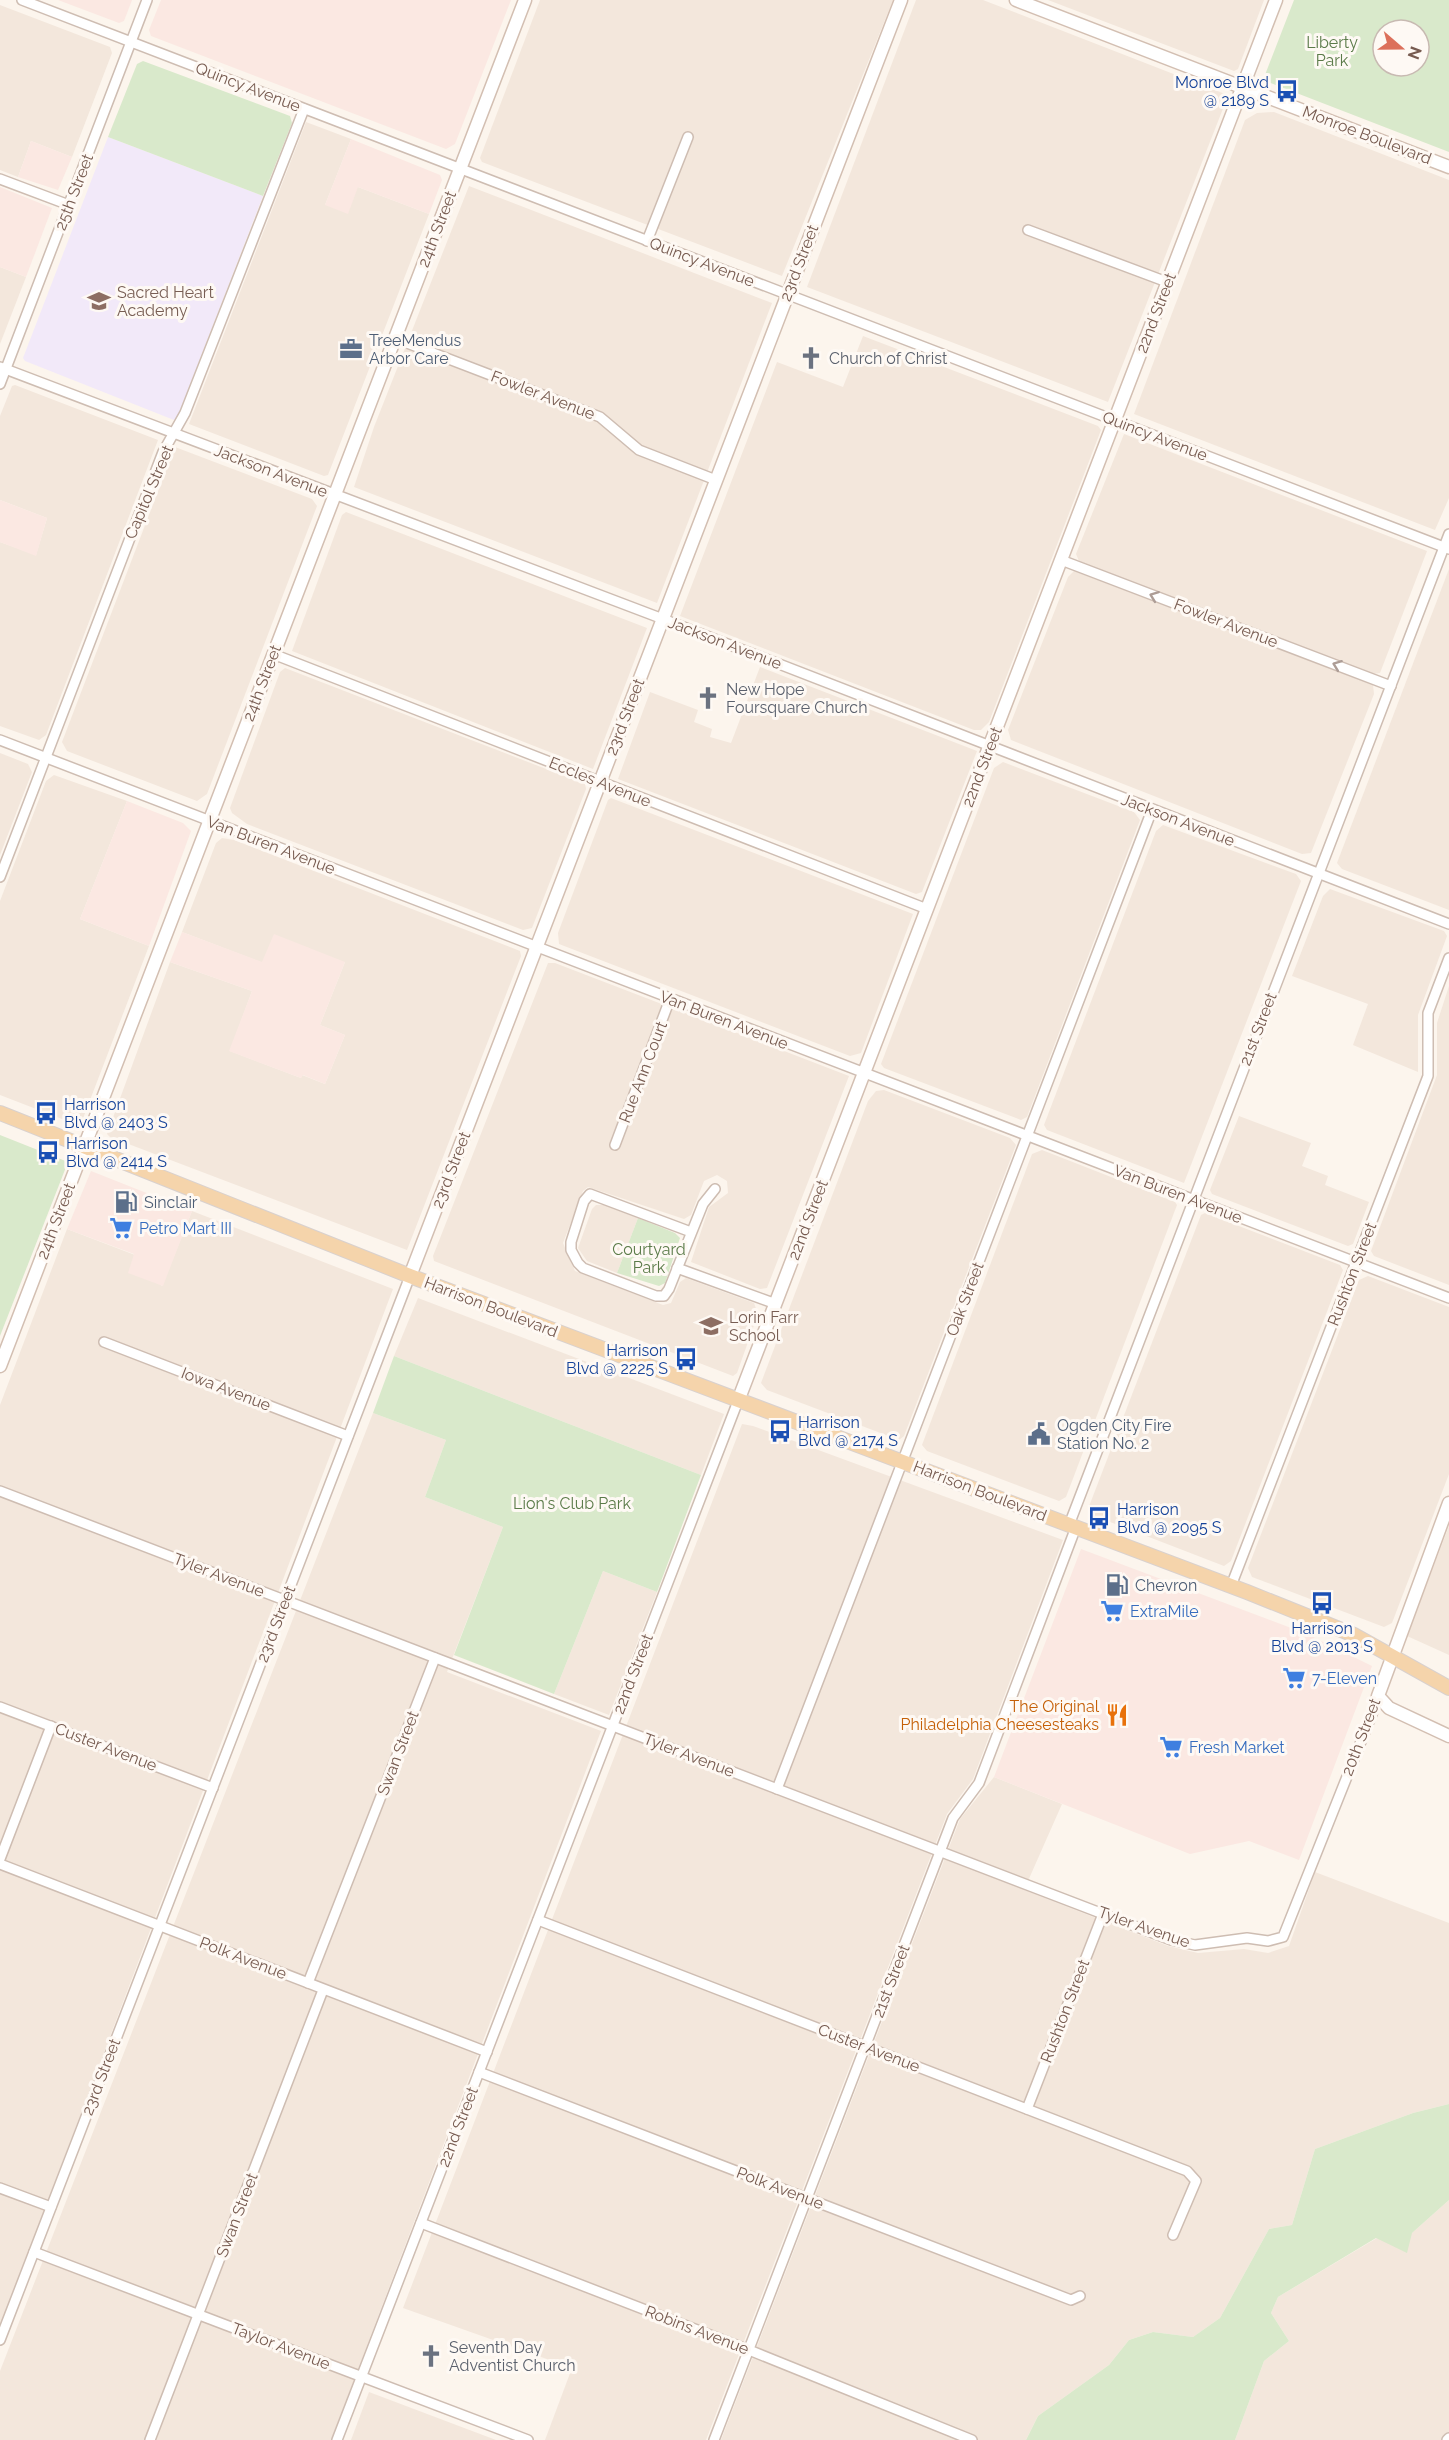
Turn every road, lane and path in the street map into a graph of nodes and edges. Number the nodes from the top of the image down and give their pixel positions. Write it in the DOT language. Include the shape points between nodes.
graph roads {
  1 [pos="22,0"];
  2 [pos="147,0"];
  3 [pos="525,0"];
  4 [pos="901,0"];
  5 [pos="1016,0"];
  6 [pos="1276,0"];
  7 [pos="131,42"];
  8 [pos="1243,88"];
  9 [pos="304,109"];
  10 [pos="688,137"];
  11 [pos="1449,167"];
  12 [pos="460,169"];
  13 [pos="0,178"];
  14 [pos="69,205"];
  15 [pos="1028,230"];
  16 [pos="647,241"];
  17 [pos="1167,282"];
  18 [pos="787,295"];
  19 [pos="394,338"];
  20 [pos="3,368"];
  21 [pos="0,384"];
  22 [pos="1114,420"];
  23 [pos="174,434"];
  24 [pos="716,480"];
  25 [pos="333,495"];
  26 [pos="1449,534"];
  27 [pos="1447,548"];
  28 [pos="1061,560"];
  29 [pos="663,619"];
  30 [pos="273,654"];
  31 [pos="1391,686"];
  32 [pos="0,740"];
  33 [pos="991,746"];
  34 [pos="46,757"];
  35 [pos="600,783"];
  36 [pos="1152,810"];
  37 [pos="208,822"];
  38 [pos="1318,874"];
  39 [pos="0,877"];
  40 [pos="927,909"];
  41 [pos="1449,924"];
  42 [pos="538,946"];
  43 [pos="1449,958"];
  44 [pos="670,999"];
  45 [pos="864,1073"];
  46 [pos="0,1113"];
  47 [pos="1029,1137"];
  48 [pos="615,1145"];
  49 [pos="84,1147"];
  50 [pos="715,1189"];
  51 [pos="1193,1200"];
  52 [pos="691,1232"];
  53 [pos="1356,1263"];
  54 [pos="677,1268"];
  55 [pos="410,1276"];
  56 [pos="1449,1298"];
  57 [pos="776,1305"];
  58 [pos="104,1341"];
  59 [pos="0,1366"];
  60 [pos="738,1401"];
  61 [pos="348,1436"];
  62 [pos="902,1461"];
  63 [pos="0,1491"];
  64 [pos="1449,1503"];
  65 [pos="1072,1526"];
  66 [pos="1231,1586"];
  67 [pos="285,1600"];
  68 [pos="1391,1655"];
  69 [pos="435,1658"];
  70 [pos="1449,1688"];
  71 [pos="1378,1699"];
  72 [pos="0,1707"];
  73 [pos="51,1726"];
  74 [pos="613,1726"];
  75 [pos="1449,1736"];
  76 [pos="213,1788"];
  77 [pos="777,1789"];
  78 [pos="941,1851"];
  79 [pos="0,1859"];
  80 [pos="0,1864"];
  81 [pos="1103,1914"];
  82 [pos="538,1920"];
  83 [pos="160,1926"];
  84 [pos="1283,1936"];
  85 [pos="308,1983"];
  86 [pos="323,1990"];
  87 [pos="866,2047"];
  88 [pos="487,2052"];
  89 [pos="479,2072"];
  90 [pos="1027,2109"];
  91 [pos="0,2188"];
  92 [pos="807,2198"];
  93 [pos="51,2207"];
  94 [pos="421,2223"];
  95 [pos="1173,2235"];
  96 [pos="34,2252"];
  97 [pos="1080,2296"];
  98 [pos="198,2315"];
  99 [pos="0,2340"];
  100 [pos="749,2350"];
  101 [pos="362,2377"];
  102 [pos="150,2440"];
  103 [pos="337,2440"];
  104 [pos="527,2440"];
  105 [pos="714,2440"];
  106 [pos="972,2440"];
  1 -- 7 [label="street, Quincy Avenue"];
  2 -- 7 [label="street, 25th Street"];
  3 -- 12 [label="street, 24th Street"];
  4 -- 18 [label="street, 23rd Street"];
  5 -- 8 [label="street, Monroe Boulevard"];
  6 -- 8 [label="street, 22nd Street"];
  7 -- 9 [label="street, Quincy Avenue"];
  7 -- 14 [label="street, 25th Street"];
  8 -- 11 [label="street, Monroe Boulevard"];
  8 -- 17 [label="street, 22nd Street"];
  9 -- 12 [label="street, Quincy Avenue"];
  9 -- 23 [label="street, Capitol Street"];
  10 -- 16 [label="street"];
  12 -- 16 [label="street, Quincy Avenue"];
  12 -- 19 [label="street, 24th Street"];
  13 -- 14 [label="street"];
  14 -- 20 [label="street, 25th Street"];
  15 -- 17 [label="street"];
  16 -- 18 [label="street, Quincy Avenue"];
  17 -- 22 [label="street, 22nd Street"];
  18 -- 22 [label="street, Quincy Avenue"];
  18 -- 24 [label="street, 23rd Street"];
  19 -- 24 [label="street, Fowler Avenue" via="600,417 639,450"];
  19 -- 25 [label="street, 24th Street"];
  20 -- 21 [label="street, 25th Street"];
  20 -- 23 [label="street, Jackson Avenue"];
  22 -- 27 [label="street, Quincy Avenue"];
  22 -- 28 [label="street, 22nd Street"];
  23 -- 25 [label="street, Jackson Avenue"];
  23 -- 34 [label="street, Capitol Street" via="163,452"];
  24 -- 29 [label="street, 23rd Street"];
  25 -- 29 [label="street, Jackson Avenue"];
  25 -- 30 [label="street, 24th Street"];
  26 -- 27 [label="street, 21st Street"];
  27 -- 31 [label="street, 21st Street"];
  31 -- 28 [label="street, Fowler Avenue, one-way"];
  28 -- 33 [label="street, 22nd Street"];
  29 -- 33 [label="street, Jackson Avenue"];
  29 -- 35 [label="street, 23rd Street"];
  30 -- 35 [label="street, Eccles Avenue"];
  30 -- 37 [label="street, 24th Street"];
  31 -- 38 [label="street, 21st Street"];
  32 -- 34 [label="street, Van Buren Avenue"];
  33 -- 36 [label="street, Jackson Avenue"];
  33 -- 40 [label="street, 22nd Street"];
  34 -- 37 [label="street, Van Buren Avenue"];
  34 -- 39 [label="street, Capitol Street"];
  35 -- 40 [label="street, Eccles Avenue"];
  35 -- 42 [label="street, 23rd Street"];
  36 -- 38 [label="street, Jackson Avenue"];
  36 -- 47 [label="street, Oak Street"];
  37 -- 42 [label="street, Van Buren Avenue"];
  37 -- 49 [label="street, 24th Street"];
  38 -- 41 [label="street, Jackson Avenue"];
  38 -- 51 [label="street, 21st Street"];
  40 -- 45 [label="street, 22nd Street"];
  42 -- 44 [label="street, Van Buren Avenue"];
  42 -- 55 [label="street, 23rd Street"];
  43 -- 53 [label="street, Rushton Street" via="1428,1013 1428,1076"];
  44 -- 45 [label="street, Van Buren Avenue"];
  44 -- 48 [label="street, Rue Ann Court"];
  45 -- 47 [label="street, Van Buren Avenue"];
  45 -- 57 [label="street, 22nd Street"];
  46 -- 49 [label="main road, Harrison Boulevard"];
  47 -- 51 [label="street, Van Buren Avenue"];
  47 -- 62 [label="street, Oak Street"];
  49 -- 55 [label="main road, Harrison Boulevard"];
  49 -- 59 [label="street, 24th Street"];
  50 -- 52 [label="street" via="703,1204"];
  51 -- 53 [label="street, Van Buren Avenue"];
  51 -- 65 [label="street, 21st Street"];
  52 -- 54 [label="street"];
  52 -- 54 [label="street" via="602,1197 590,1194 584,1201 571,1242 571,1250 583,1268 660,1296 667,1294"];
  53 -- 56 [label="street, Van Buren Avenue"];
  53 -- 66 [label="street, Rushton Street"];
  54 -- 57 [label="street"];
  55 -- 60 [label="main road, Harrison Boulevard"];
  55 -- 61 [label="street, 23rd Street"];
  57 -- 60 [label="street, 22nd Street"];
  58 -- 61 [label="street, Iowa Avenue"];
  60 -- 62 [label="main road, Harrison Boulevard"];
  60 -- 74 [label="street, 22nd Street"];
  61 -- 67 [label="street, 23rd Street"];
  62 -- 65 [label="main road, Harrison Boulevard"];
  62 -- 77 [label="street, Oak Street"];
  63 -- 67 [label="street, Tyler Avenue"];
  64 -- 68 [label="street, 20th Street"];
  65 -- 66 [label="main road, Harrison Boulevard"];
  65 -- 78 [label="street, 21st Street" via="979,1783 953,1818"];
  66 -- 68 [label="main road, Harrison Boulevard" via="1354,1635"];
  67 -- 69 [label="street, Tyler Avenue"];
  67 -- 76 [label="street, 23rd Street"];
  68 -- 70 [label="main road, Harrison Boulevard"];
  68 -- 71 [label="street, 20th Street"];
  69 -- 74 [label="street, Tyler Avenue"];
  69 -- 85 [label="street, Swan Street"];
  71 -- 75 [label="street"];
  71 -- 84 [label="street, 20th Street"];
  72 -- 73 [label="street, Custer Avenue"];
  73 -- 76 [label="street, Custer Avenue"];
  73 -- 79 [label="street"];
  74 -- 77 [label="street, Tyler Avenue"];
  74 -- 82 [label="street, 22nd Street"];
  76 -- 83 [label="street, 23rd Street"];
  77 -- 78 [label="street, Tyler Avenue"];
  78 -- 81 [label="street, Tyler Avenue"];
  78 -- 87 [label="street, 21st Street"];
  80 -- 83 [label="street, Polk Avenue"];
  81 -- 84 [label="street, Tyler Avenue" via="1195,1945 1247,1938 1268,1941"];
  81 -- 90 [label="street, Rushton Street"];
  82 -- 87 [label="street, Custer Avenue"];
  82 -- 88 [label="street, 22nd Street"];
  83 -- 85 [label="street, Polk Avenue"];
  83 -- 93 [label="street, 23rd Street"];
  85 -- 86 [label="street, Polk Avenue"];
  86 -- 88 [label="street, Polk Avenue"];
  86 -- 98 [label="street, Swan Street"];
  87 -- 90 [label="street, Custer Avenue"];
  87 -- 92 [label="street, 21st Street"];
  88 -- 89 [label="street, 22nd Street"];
  89 -- 92 [label="street, Polk Avenue"];
  89 -- 94 [label="street, 22nd Street"];
  90 -- 95 [label="street, Custer Avenue" via="1187,2171 1196,2181"];
  91 -- 93 [label="street"];
  92 -- 97 [label="street, Polk Avenue" via="1071,2300"];
  92 -- 100 [label="street, 21st Street"];
  93 -- 96 [label="street, 23rd Street"];
  94 -- 100 [label="street, Robins Avenue"];
  94 -- 101 [label="street, 22nd Street"];
  96 -- 98 [label="street, Taylor Avenue"];
  96 -- 99 [label="street, 23rd Street"];
  98 -- 101 [label="street, Taylor Avenue"];
  98 -- 102 [label="street, Swan Street"];
  100 -- 105 [label="street, 21st Street"];
  100 -- 106 [label="street, Robins Avenue"];
  101 -- 103 [label="street, 22nd Street"];
  101 -- 104 [label="street, Taylor Avenue"];
}
